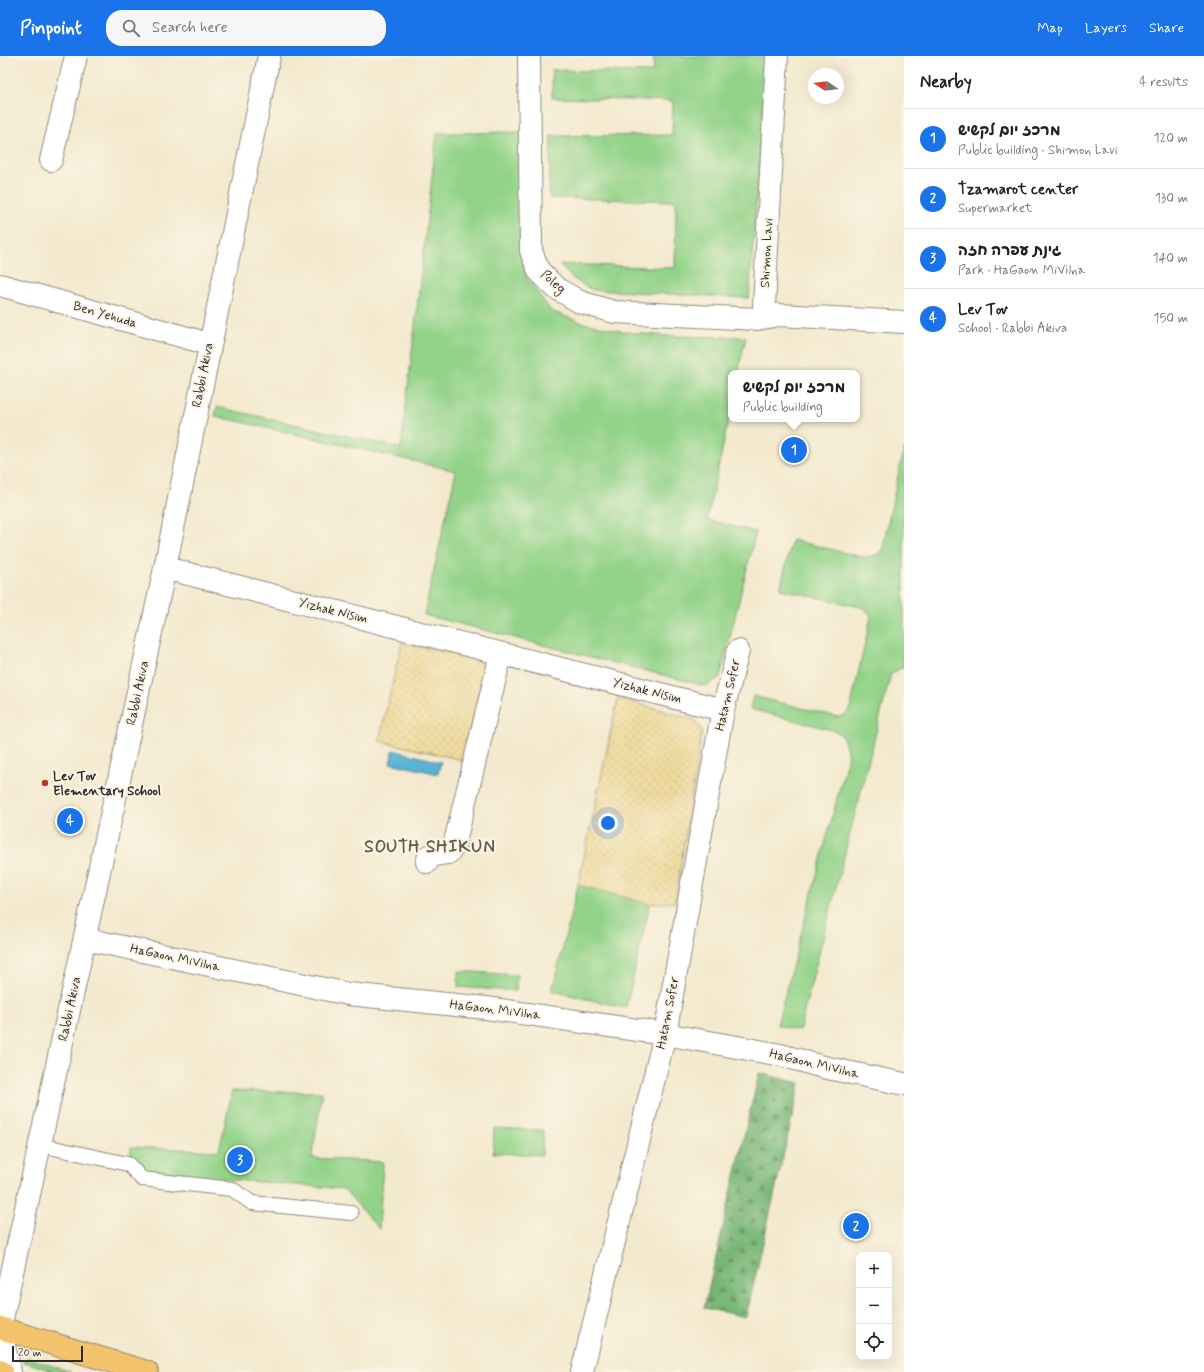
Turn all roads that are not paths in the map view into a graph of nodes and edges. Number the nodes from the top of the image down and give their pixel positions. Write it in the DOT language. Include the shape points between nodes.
graph roads {
  1 [pos="76,56"];
  2 [pos="269,56"];
  3 [pos="529,56"];
  4 [pos="777,56"];
  5 [pos="51,160"];
  6 [pos="0,285"];
  7 [pos="779,315"];
  8 [pos="904,322"];
  9 [pos="209,344"];
  10 [pos="165,568"];
  11 [pos="738,651"];
  12 [pos="501,654"];
  13 [pos="723,710"];
  14 [pos="427,862"];
  15 [pos="85,939"];
  16 [pos="665,1034"];
  17 [pos="904,1084"];
  18 [pos="40,1145"];
  19 [pos="350,1212"];
  20 [pos="0,1328"];
  21 [pos="10,1372"];
  22 [pos="147,1372"];
  23 [pos="582,1372"];
  1 -- 5 [label="street"];
  2 -- 9 [label="street, Rabbi Akiva"];
  3 -- 7 [label="street, Poleg" via="531,251 538,271 556,288 580,302 614,312 758,319"];
  4 -- 7 [label="street, Shimon Lavi" via="764,307 770,314"];
  6 -- 9 [label="street, Ben Yehuda"];
  7 -- 8 [label="street, Shimon Lavi"];
  9 -- 10 [label="street, Rabbi Akiva"];
  10 -- 12 [label="street, Yizhak Nisim"];
  10 -- 15 [label="street, Rabbi Akiva"];
  11 -- 13 [label="street, Hatam Sofer"];
  12 -- 13 [label="street, Yizhak Nisim"];
  12 -- 14 [label="street" via="454,846 448,853 429,856"];
  13 -- 16 [label="street, Hatam Sofer"];
  15 -- 16 [label="street, HaGaon MiVilna" via="348,994 486,1008"];
  15 -- 18 [label="street, Rabbi Akiva"];
  16 -- 17 [label="street, HaGaon MiVilna" via="782,1055 823,1067"];
  16 -- 23 [label="street, Hatam Sofer"];
  18 -- 19 [label="lane" via="128,1164 142,1180 232,1189 252,1203"];
  18 -- 20 [label="street, Rabbi Akiva"];
  20 -- 21 [label="street"];
  20 -- 22 [label="main road"];
}
